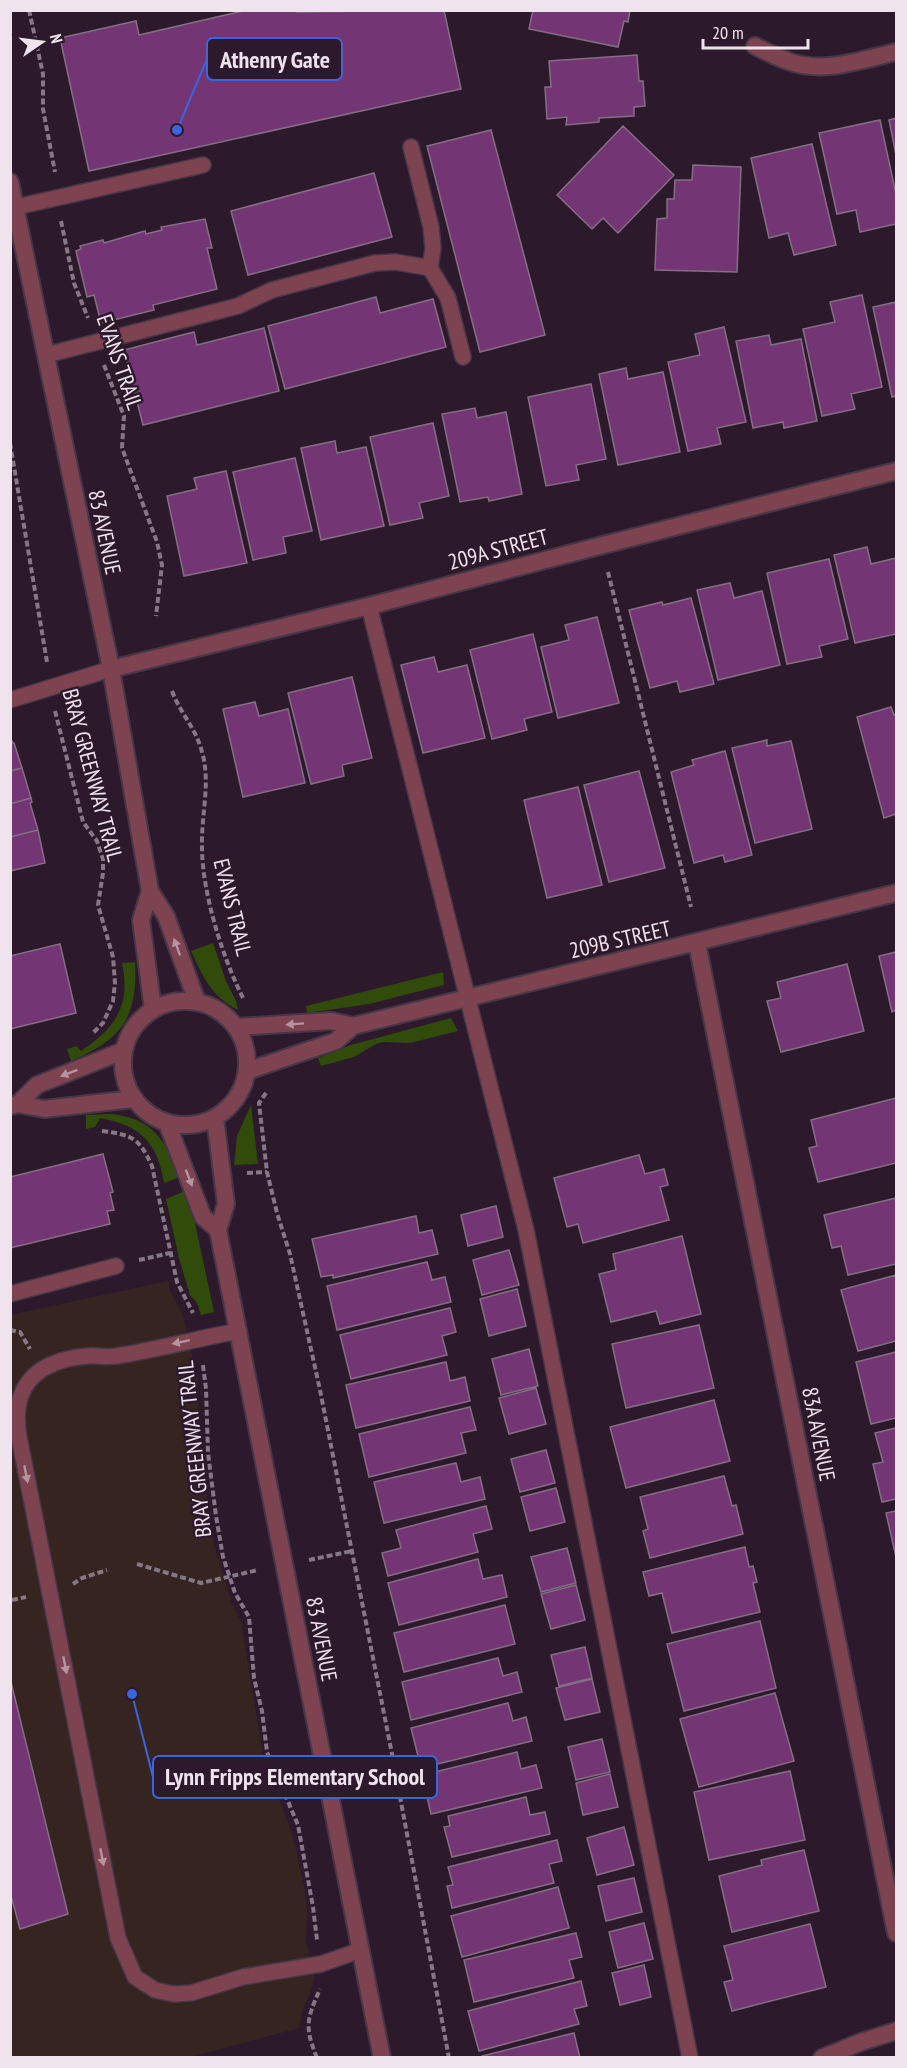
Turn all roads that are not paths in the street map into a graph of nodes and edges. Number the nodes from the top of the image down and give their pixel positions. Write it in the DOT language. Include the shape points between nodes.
graph roads {
  1 [pos="754,46"];
  2 [pos="897,52"];
  3 [pos="411,147"];
  4 [pos="203,165"];
  5 [pos="10,182"];
  6 [pos="16,207"];
  7 [pos="430,268"];
  8 [pos="45,355"];
  9 [pos="462,357"];
  10 [pos="897,471"];
  11 [pos="369,606"];
  12 [pos="111,669"];
  13 [pos="10,700"];
  14 [pos="150,891"];
  15 [pos="897,893"];
  16 [pos="697,944"];
  17 [pos="467,998"];
  18 [pos="197,1002"];
  19 [pos="153,1009"];
  20 [pos="353,1026"];
  21 [pos="237,1027"];
  22 [pos="123,1051"];
  23 [pos="247,1071"];
  24 [pos="133,1099"];
  25 [pos="14,1105"];
  26 [pos="215,1118"];
  27 [pos="167,1123"];
  28 [pos="218,1230"];
  29 [pos="116,1266"];
  30 [pos="10,1294"];
  31 [pos="239,1331"];
  32 [pos="897,1933"];
  33 [pos="360,1950"];
  34 [pos="897,2031"];
  35 [pos="382,2058"];
  36 [pos="690,2058"];
  37 [pos="822,2058"];
  1 -- 2 [label="street" via="794,64 818,66"];
  3 -- 7 [label="lane" via="431,227"];
  4 -- 6 [label="lane"];
  5 -- 6 [label="street, 83 AVENUE"];
  6 -- 8 [label="street, 83 AVENUE"];
  7 -- 8 [label="lane" via="375,263 272,290 237,306"];
  7 -- 9 [label="lane" via="448,298"];
  8 -- 12 [label="street, 83 AVENUE"];
  10 -- 11 [label="street, 209A STREET"];
  11 -- 12 [label="street, 209A STREET"];
  11 -- 17 [label="lane"];
  12 -- 13 [label="lane"];
  12 -- 14 [label="street, 83 AVENUE"];
  18 -- 14 [label="street, 83 AVENUE, one-way" via="166,916"];
  14 -- 19 [label="street, 83 AVENUE" via="141,920"];
  15 -- 16 [label="street, 209B STREET"];
  16 -- 17 [label="street, 209B STREET"];
  16 -- 32 [label="street, 83A AVENUE"];
  17 -- 20 [label="street, 209B STREET"];
  17 -- 36 [label="lane" via="526,1230"];
  18 -- 19 [label="street" via="174,1002"];
  18 -- 21 [label="street" via="219,1011"];
  19 -- 22 [label="street" via="139,1020"];
  20 -- 21 [label="street, 209B STREET, one-way" via="331,1021"];
  20 -- 23 [label="street, 209B STREET" via="336,1041"];
  21 -- 23 [label="street" via="244,1041"];
  22 -- 24 [label="street" via="126,1084"];
  22 -- 25 [label="street, one-way" via="37,1085"];
  23 -- 26 [label="street" via="241,1090"];
  24 -- 25 [label="street" via="44,1109"];
  24 -- 27 [label="street" via="148,1114"];
  26 -- 27 [label="street" via="183,1126"];
  26 -- 28 [label="street, 83 AVENUE" via="226,1204"];
  27 -- 28 [label="street, 83 AVENUE, one-way" via="203,1217"];
  28 -- 31 [label="street, 83 AVENUE"];
  29 -- 30 [label="lane"];
  31 -- 33 [label="street, 83 AVENUE"];
  31 -- 33 [label="lane, one-way" via="114,1357 88,1356 53,1363 33,1375 18,1401 15,1417 118,1938 135,1977 155,1990 191,1993 243,1977 321,1964"];
  33 -- 35 [label="street, 83 AVENUE"];
  34 -- 37 [label="street"];
}
